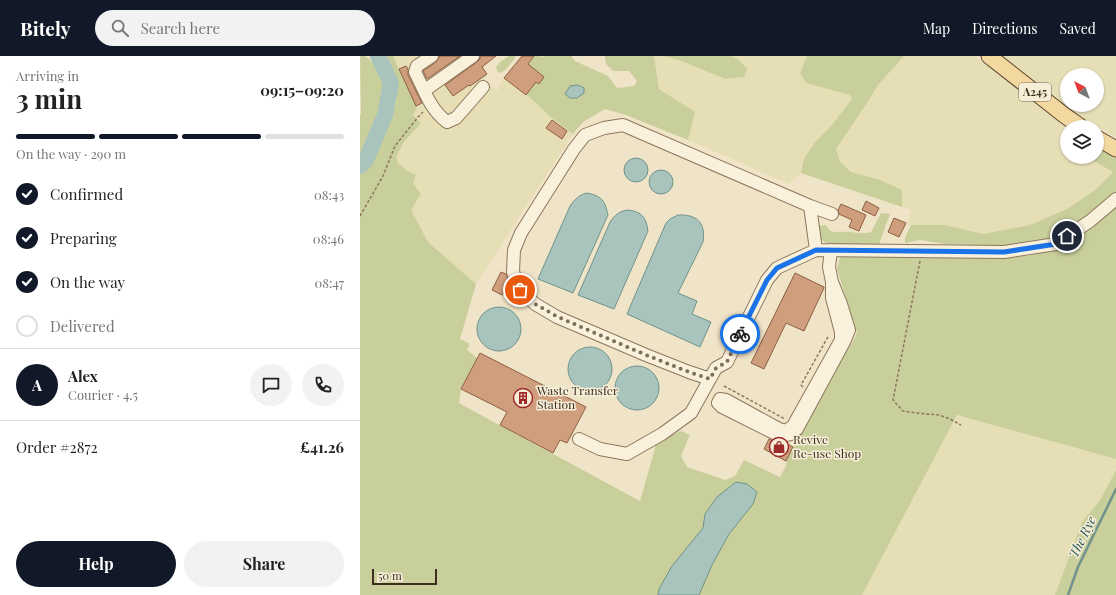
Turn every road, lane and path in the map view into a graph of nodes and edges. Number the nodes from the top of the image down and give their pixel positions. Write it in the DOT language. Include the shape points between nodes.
graph roads {
  1 [pos="432,56"];
  2 [pos="473,56"];
  3 [pos="989,56"];
  4 [pos="483,87"];
  5 [pos="425,90"];
  6 [pos="431,106"];
  7 [pos="1071,120"];
  8 [pos="1104,142"];
  9 [pos="1116,149"];
  10 [pos="1116,199"];
  11 [pos="810,206"];
  12 [pos="832,214"];
  13 [pos="360,216"];
  14 [pos="816,250"];
  15 [pos="831,250"];
  16 [pos="921,251"];
  17 [pos="844,333"];
  18 [pos="710,379"];
  19 [pos="961,425"];
  20 [pos="579,439"];
  1 -- 5 [label="lane" via="417,66 415,72"];
  2 -- 5 [label="lane"];
  3 -- 7 [label="main road, A245"];
  4 -- 6 [label="lane" via="456,118 447,122"];
  5 -- 6 [label="lane"];
  6 -- 13 [label="path" via="418,117 395,146 383,176"];
  8 -- 9 [label="main road"];
  10 -- 16 [label="lane" via="1056,244 1004,252"];
  11 -- 12 [label="lane"];
  11 -- 14 [label="lane"];
  11 -- 18 [label="lane" via="623,125 584,135 521,233 514,250 513,272 520,290 535,304 558,317 639,352"];
  14 -- 15 [label="lane"];
  14 -- 18 [label="lane" via="777,268 767,280 727,362 716,368"];
  15 -- 16 [label="lane"];
  15 -- 17 [label="lane" via="829,267 832,282 849,330"];
  16 -- 19 [label="path" via="893,400 903,411 939,415"];
  17 -- 17 [label="lane" via="844,342 797,429 791,434 780,436 718,403 720,399 726,400 779,429 786,430 793,426"];
  18 -- 20 [label="lane" via="691,413 662,434 627,454 600,449"];
}
